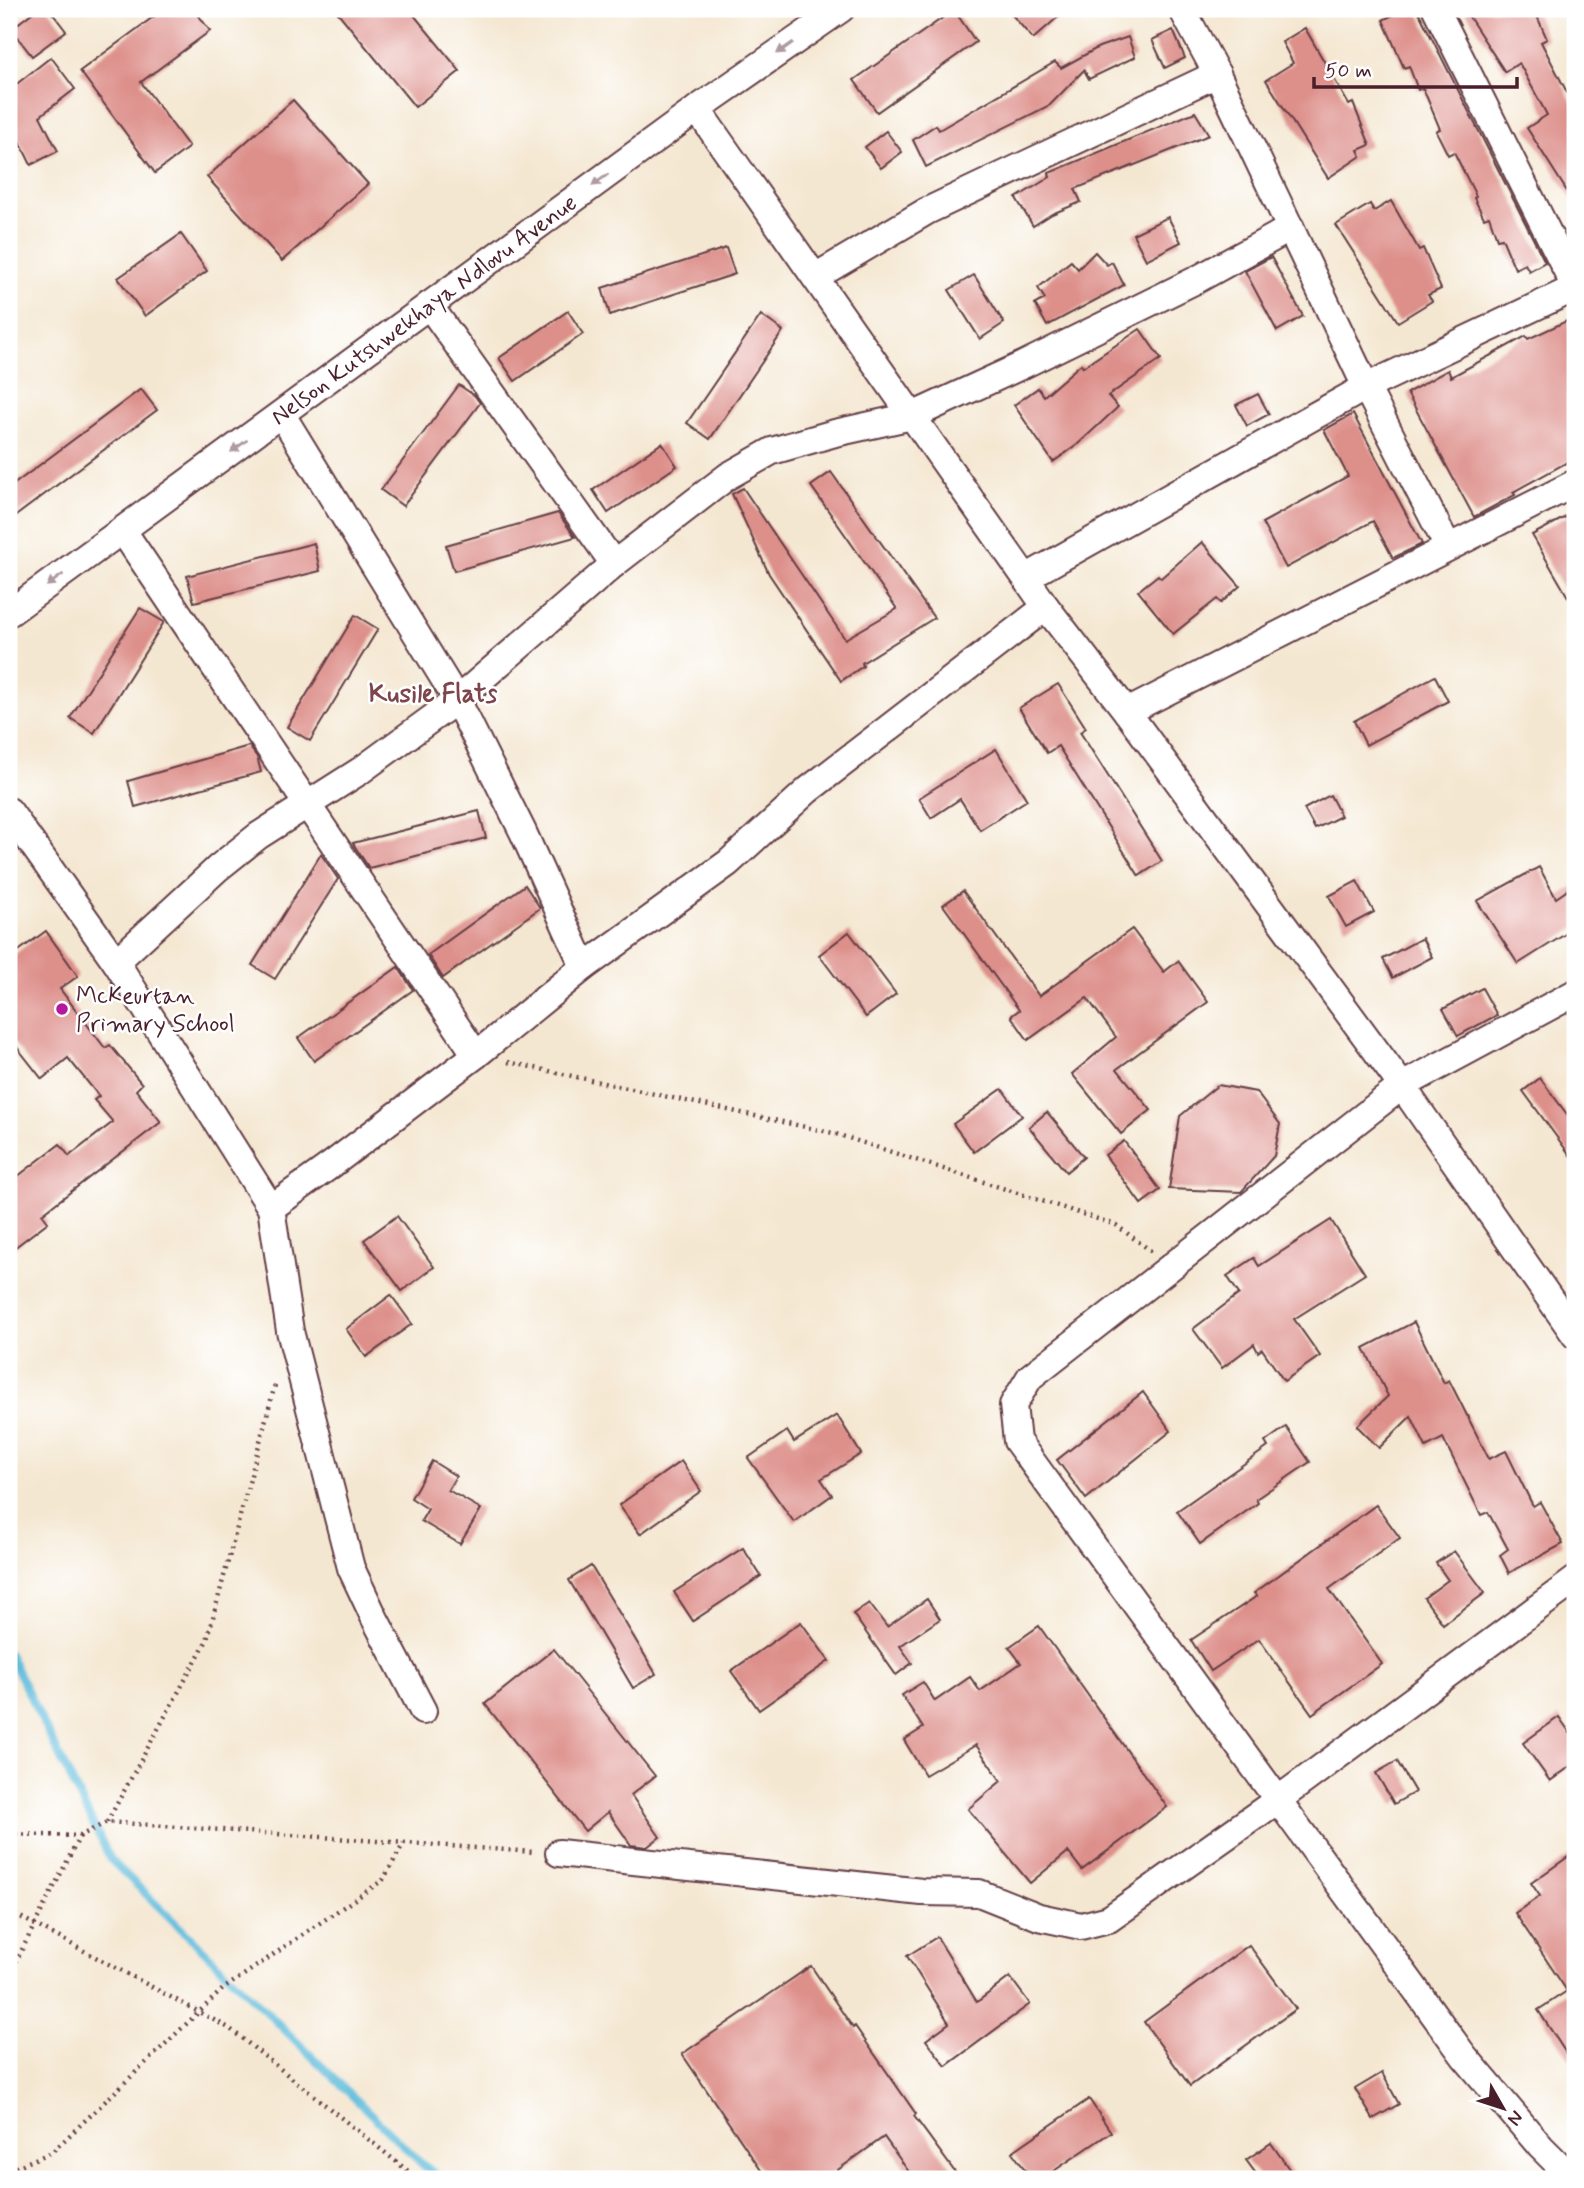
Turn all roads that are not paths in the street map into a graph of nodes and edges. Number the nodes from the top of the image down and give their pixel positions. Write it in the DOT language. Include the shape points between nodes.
graph roads {
  1 [pos="841,9"];
  2 [pos="1182,9"];
  3 [pos="1436,9"];
  4 [pos="1217,74"];
  5 [pos="697,109"];
  6 [pos="1291,228"];
  7 [pos="815,277"];
  8 [pos="1575,288"];
  9 [pos="429,305"];
  10 [pos="1366,387"];
  11 [pos="282,415"];
  12 [pos="912,416"];
  13 [pos="1575,484"];
  14 [pos="123,531"];
  15 [pos="1448,547"];
  16 [pos="614,564"];
  17 [pos="1027,577"];
  18 [pos="1046,607"];
  19 [pos="9,613"];
  20 [pos="457,700"];
  21 [pos="1127,712"];
  22 [pos="308,806"];
  23 [pos="9,811"];
  24 [pos="116,962"];
  25 [pos="584,967"];
  26 [pos="1575,993"];
  27 [pos="477,1055"];
  28 [pos="1402,1086"];
  29 [pos="271,1208"];
  30 [pos="1575,1335"];
  31 [pos="1575,1580"];
  32 [pos="423,1711"];
  33 [pos="1279,1799"];
  34 [pos="559,1853"];
  35 [pos="1573,2179"];
  1 -- 5 [label="street, Nelson Kutshwekhaya Ndlovu Avenue, one-way"];
  2 -- 4 [label="street"];
  3 -- 8 [label="street"];
  4 -- 6 [label="street"];
  4 -- 7 [label="street" via="927,211"];
  5 -- 7 [label="street"];
  5 -- 9 [label="street, Nelson Kutshwekhaya Ndlovu Avenue, one-way"];
  6 -- 10 [label="street"];
  6 -- 12 [label="street" via="1198,279"];
  7 -- 12 [label="street"];
  8 -- 10 [label="street"];
  9 -- 11 [label="street, Nelson Kutshwekhaya Ndlovu Avenue"];
  9 -- 16 [label="street"];
  10 -- 15 [label="street"];
  10 -- 17 [label="street"];
  11 -- 14 [label="street, Nelson Kutshwekhaya Ndlovu Avenue, one-way"];
  11 -- 20 [label="street"];
  12 -- 16 [label="street" via="772,451 728,476"];
  12 -- 17 [label="street"];
  13 -- 15 [label="street"];
  14 -- 19 [label="street, Nelson Kutshwekhaya Ndlovu Avenue, one-way"];
  14 -- 22 [label="street"];
  15 -- 21 [label="street"];
  16 -- 20 [label="street"];
  17 -- 18 [label="street"];
  18 -- 21 [label="street"];
  18 -- 25 [label="street" via="808,790 728,863"];
  20 -- 22 [label="street"];
  20 -- 25 [label="street"];
  21 -- 28 [label="street"];
  22 -- 24 [label="street" via="238,852"];
  22 -- 27 [label="street"];
  23 -- 24 [label="street"];
  24 -- 29 [label="street"];
  25 -- 27 [label="street"];
  26 -- 28 [label="street"];
  27 -- 29 [label="street"];
  28 -- 30 [label="street"];
  28 -- 33 [label="street" via="1030,1377 1013,1405 1017,1441"];
  29 -- 32 [label="street" via="290,1331 351,1568"];
  31 -- 33 [label="street"];
  33 -- 34 [label="street" via="1109,1919 1081,1926 1039,1917 979,1893 922,1892"];
  33 -- 35 [label="street" via="1464,2056"];
}
